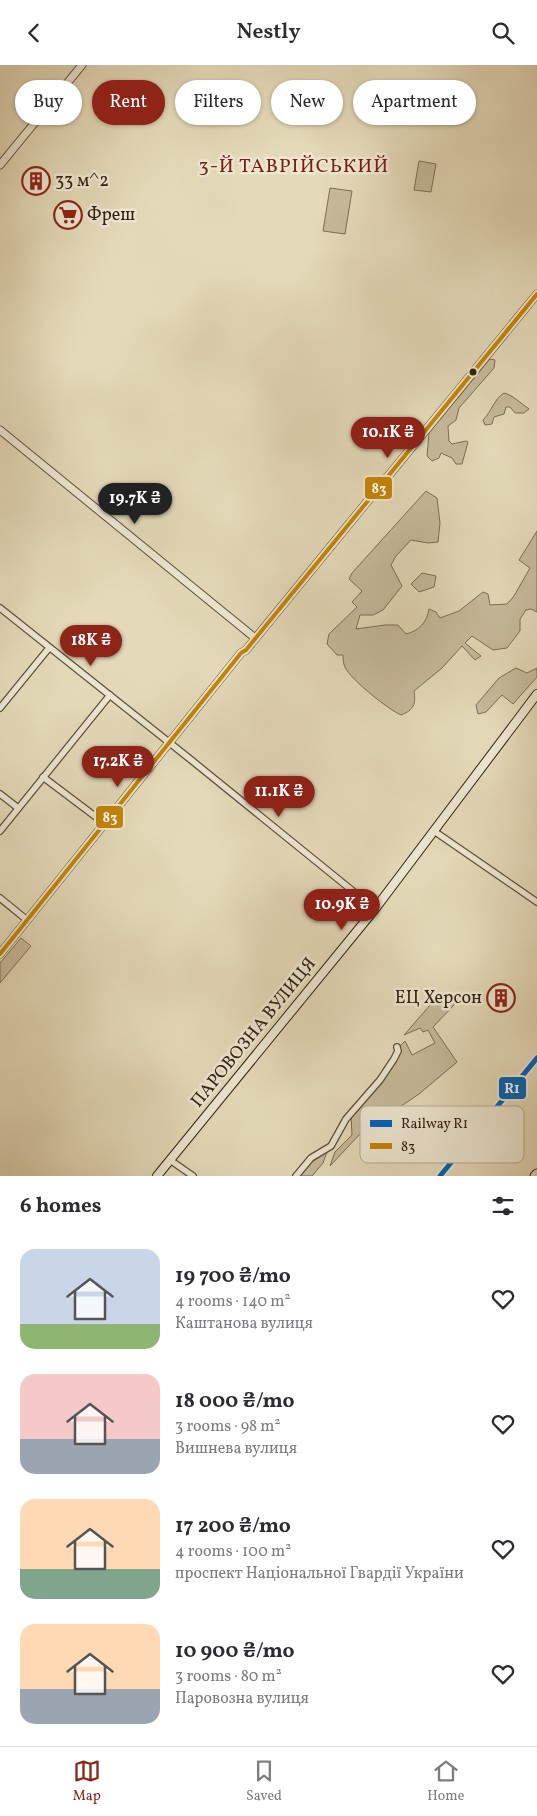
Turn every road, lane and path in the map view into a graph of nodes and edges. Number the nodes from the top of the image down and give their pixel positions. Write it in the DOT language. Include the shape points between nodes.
graph roads {
  1 [pos="82,65"];
  2 [pos="0,165"];
  3 [pos="536,297"];
  4 [pos="0,430"];
  5 [pos="0,608"];
  6 [pos="256,638"];
  7 [pos="49,648"];
  8 [pos="537,694"];
  9 [pos="110,695"];
  10 [pos="0,708"];
  11 [pos="169,743"];
  12 [pos="43,777"];
  13 [pos="0,794"];
  14 [pos="18,809"];
  15 [pos="104,823"];
  16 [pos="0,831"];
  17 [pos="434,831"];
  18 [pos="0,898"];
  19 [pos="537,902"];
  20 [pos="375,909"];
  21 [pos="26,919"];
  22 [pos="0,954"];
  23 [pos="397,1047"];
  24 [pos="170,1160"];
  25 [pos="157,1176"];
  26 [pos="193,1176"];
  27 [pos="296,1176"];
  1 -- 2 [label="street"];
  3 -- 6 [label="street"];
  4 -- 6 [label="street"];
  5 -- 7 [label="street"];
  6 -- 11 [label="street"];
  7 -- 9 [label="street"];
  7 -- 10 [label="street"];
  8 -- 17 [label="main road, ПАРОВОЗНА ВУЛИЦЯ"];
  9 -- 11 [label="street"];
  9 -- 12 [label="street"];
  11 -- 15 [label="street"];
  11 -- 20 [label="street"];
  12 -- 14 [label="street"];
  12 -- 15 [label="street"];
  13 -- 14 [label="street"];
  14 -- 16 [label="street"];
  15 -- 21 [label="street"];
  17 -- 19 [label="street"];
  17 -- 20 [label="main road, ПАРОВОЗНА ВУЛИЦЯ"];
  18 -- 21 [label="street"];
  20 -- 24 [label="main road, ПАРОВОЗНА ВУЛИЦЯ"];
  21 -- 22 [label="street"];
  23 -- 27 [label="street" via="394,1059 380,1080 346,1119 331,1146 311,1158"];
  24 -- 25 [label="main road, ПАРОВОЗНА ВУЛИЦЯ"];
  24 -- 26 [label="street"];
}
